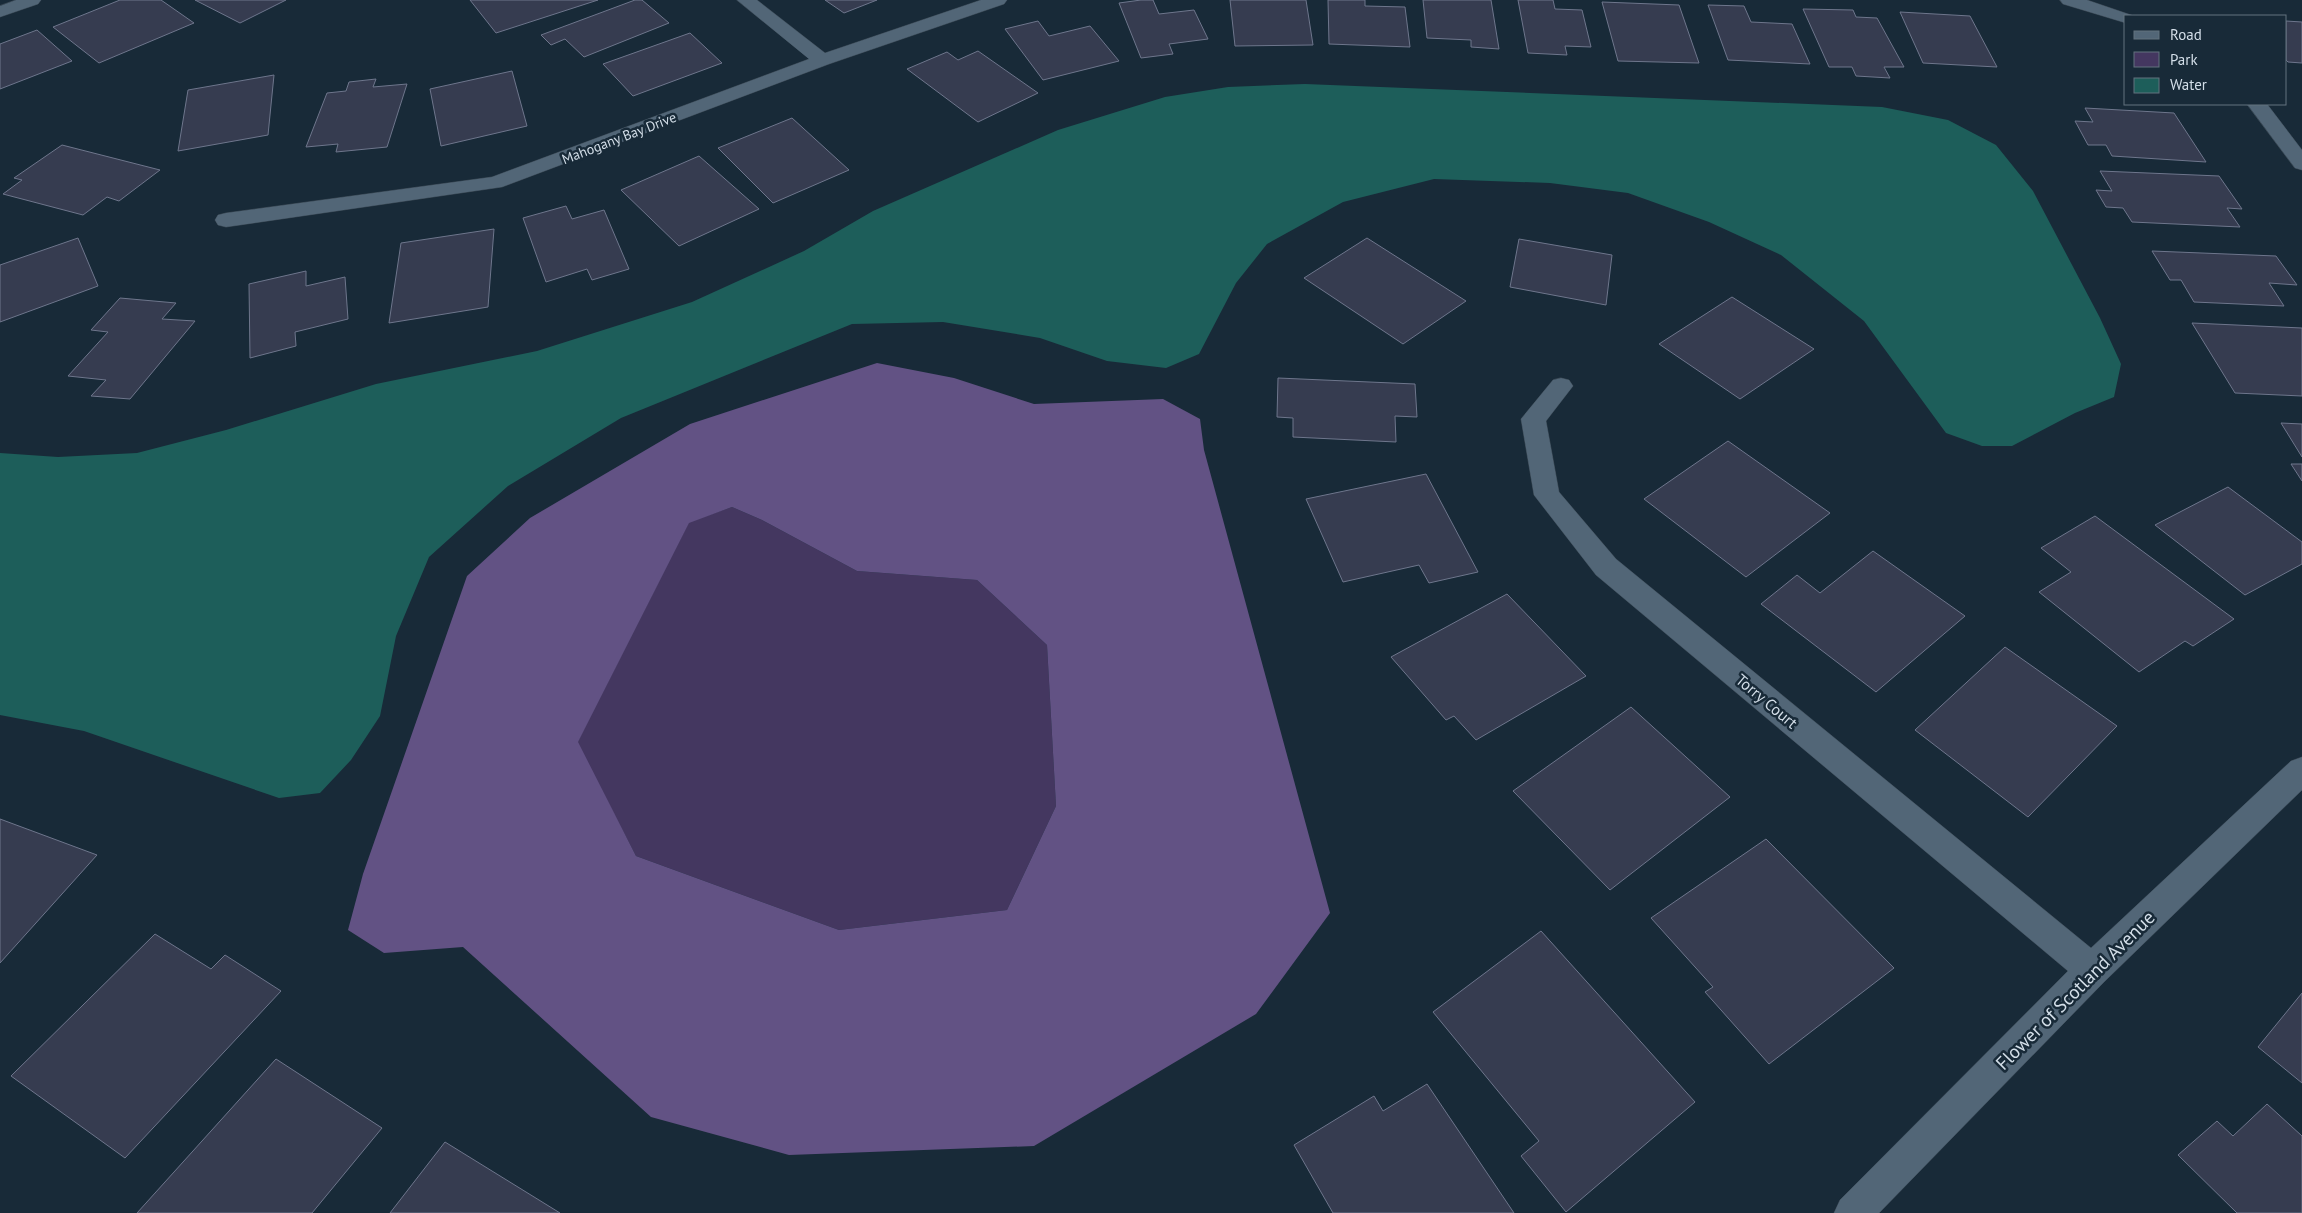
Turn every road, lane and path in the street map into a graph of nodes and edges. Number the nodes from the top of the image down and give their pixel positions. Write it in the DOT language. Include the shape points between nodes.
graph roads {
  1 [pos="32,0"];
  2 [pos="746,0"];
  3 [pos="998,0"];
  4 [pos="2069,0"];
  5 [pos="0,12"];
  6 [pos="2124,17"];
  7 [pos="822,60"];
  8 [pos="2258,105"];
  9 [pos="2302,164"];
  10 [pos="226,220"];
  11 [pos="1561,386"];
  12 [pos="2302,770"];
  13 [pos="2092,970"];
  14 [pos="1853,1213"];
  1 -- 5 [label="street"];
  2 -- 7 [label="street"];
  3 -- 7 [label="street, Mahogany Bay Drive"];
  4 -- 6 [label="street"];
  7 -- 10 [label="street, Mahogany Bay Drive" via="496,183"];
  8 -- 9 [label="street"];
  11 -- 13 [label="street, Torry Court" via="1533,419 1547,495 1606,567"];
  12 -- 13 [label="street, Flower of Scotland Avenue"];
  13 -- 14 [label="street, Flower of Scotland Avenue"];
}
